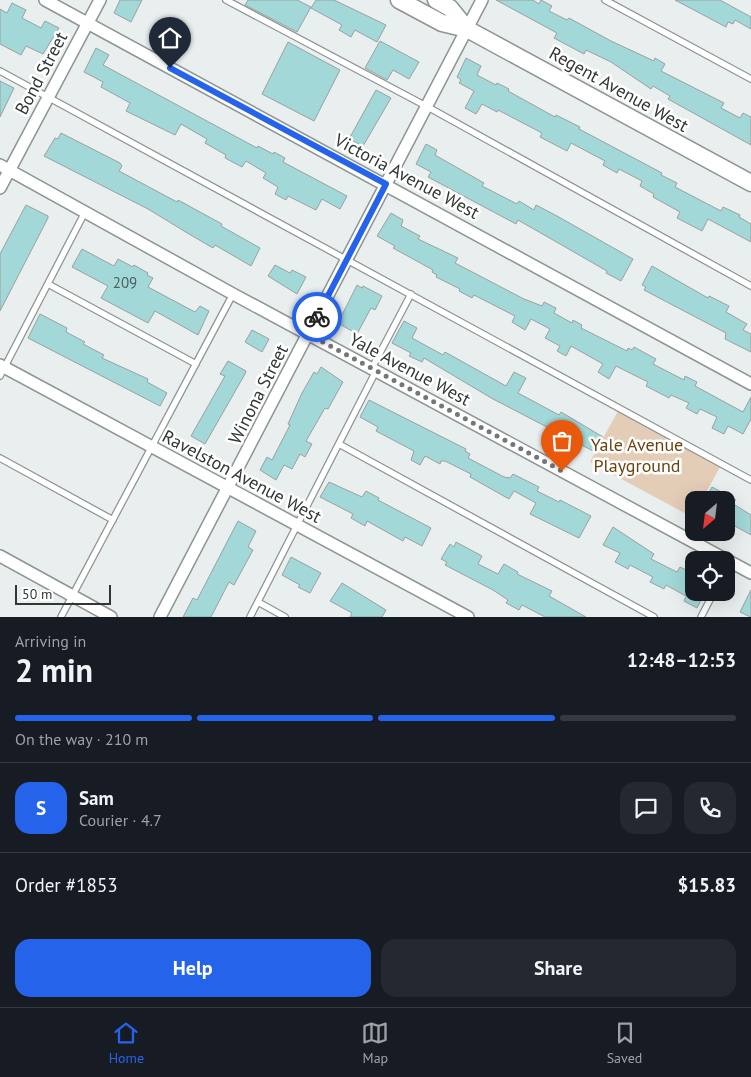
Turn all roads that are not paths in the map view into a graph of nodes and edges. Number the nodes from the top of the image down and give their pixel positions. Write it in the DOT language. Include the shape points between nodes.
graph roads {
  1 [pos="44,0"];
  2 [pos="100,0"];
  3 [pos="226,0"];
  4 [pos="400,0"];
  5 [pos="436,0"];
  6 [pos="482,0"];
  7 [pos="605,0"];
  8 [pos="87,23"];
  9 [pos="467,29"];
  10 [pos="0,71"];
  11 [pos="751,79"];
  12 [pos="48,97"];
  13 [pos="426,106"];
  14 [pos="5,167"];
  15 [pos="751,183"];
  16 [pos="386,184"];
  17 [pos="0,188"];
  18 [pos="86,212"];
  19 [pos="347,259"];
  20 [pos="48,284"];
  21 [pos="751,286"];
  22 [pos="233,294"];
  23 [pos="411,294"];
  24 [pos="308,334"];
  25 [pos="196,364"];
  26 [pos="2,370"];
  27 [pos="374,370"];
  28 [pos="751,384"];
  29 [pos="339,444"];
  30 [pos="152,447"];
  31 [pos="0,458"];
  32 [pos="751,480"];
  33 [pos="228,488"];
  34 [pos="113,520"];
  35 [pos="297,524"];
  36 [pos="701,551"];
  37 [pos="0,556"];
  38 [pos="735,568"];
  39 [pos="751,574"];
  40 [pos="73,596"];
  41 [pos="709,601"];
  42 [pos="258,602"];
  43 [pos="61,617"];
  44 [pos="111,617"];
  45 [pos="160,617"];
  46 [pos="250,617"];
  47 [pos="286,617"];
  48 [pos="468,617"];
  49 [pos="654,617"];
  50 [pos="701,617"];
  1 -- 8 [label="street, Victoria Avenue West"];
  2 -- 8 [label="street, Bond Street"];
  3 -- 13 [label="lane"];
  4 -- 9 [label="main road, Regent Avenue West" via="442,23"];
  5 -- 9 [label="main road, Regent Avenue West" via="450,8"];
  6 -- 9 [label="street, Winona Street"];
  7 -- 11 [label="lane"];
  8 -- 12 [label="street, Bond Street"];
  8 -- 16 [label="street, Victoria Avenue West"];
  9 -- 13 [label="street, Winona Street"];
  9 -- 15 [label="main road, Regent Avenue West"];
  10 -- 12 [label="lane"];
  12 -- 14 [label="street, Bond Street"];
  12 -- 19 [label="lane"];
  13 -- 16 [label="street, Winona Street"];
  13 -- 21 [label="lane"];
  14 -- 17 [label="street, Bond Street"];
  14 -- 18 [label="street, Yale Avenue West"];
  16 -- 19 [label="street, Winona Street"];
  16 -- 28 [label="street, Victoria Avenue West"];
  18 -- 20 [label="lane"];
  18 -- 22 [label="street, Yale Avenue West"];
  19 -- 23 [label="lane"];
  19 -- 24 [label="street, Winona Street"];
  20 -- 25 [label="lane"];
  20 -- 26 [label="lane"];
  22 -- 24 [label="street, Yale Avenue West"];
  22 -- 25 [label="lane"];
  23 -- 27 [label="lane"];
  23 -- 32 [label="lane"];
  24 -- 27 [label="street, Yale Avenue West"];
  24 -- 33 [label="street, Winona Street"];
  25 -- 30 [label="lane"];
  26 -- 30 [label="street, Ravelston Avenue West"];
  27 -- 29 [label="lane"];
  27 -- 36 [label="street, Yale Avenue West"];
  29 -- 35 [label="lane"];
  29 -- 49 [label="lane"];
  30 -- 33 [label="street, Ravelston Avenue West"];
  30 -- 34 [label="lane"];
  31 -- 34 [label="lane"];
  33 -- 35 [label="street, Ravelston Avenue West"];
  33 -- 45 [label="street, Winona Street"];
  34 -- 40 [label="lane"];
  35 -- 42 [label="lane"];
  35 -- 48 [label="street, Ravelston Avenue West"];
  37 -- 40 [label="street"];
  38 -- 39 [label="street, Yale Avenue West"];
  40 -- 43 [label="lane"];
  40 -- 44 [label="street"];
  41 -- 50 [label="lane"];
  42 -- 46 [label="lane"];
  42 -- 47 [label="lane"];
}
